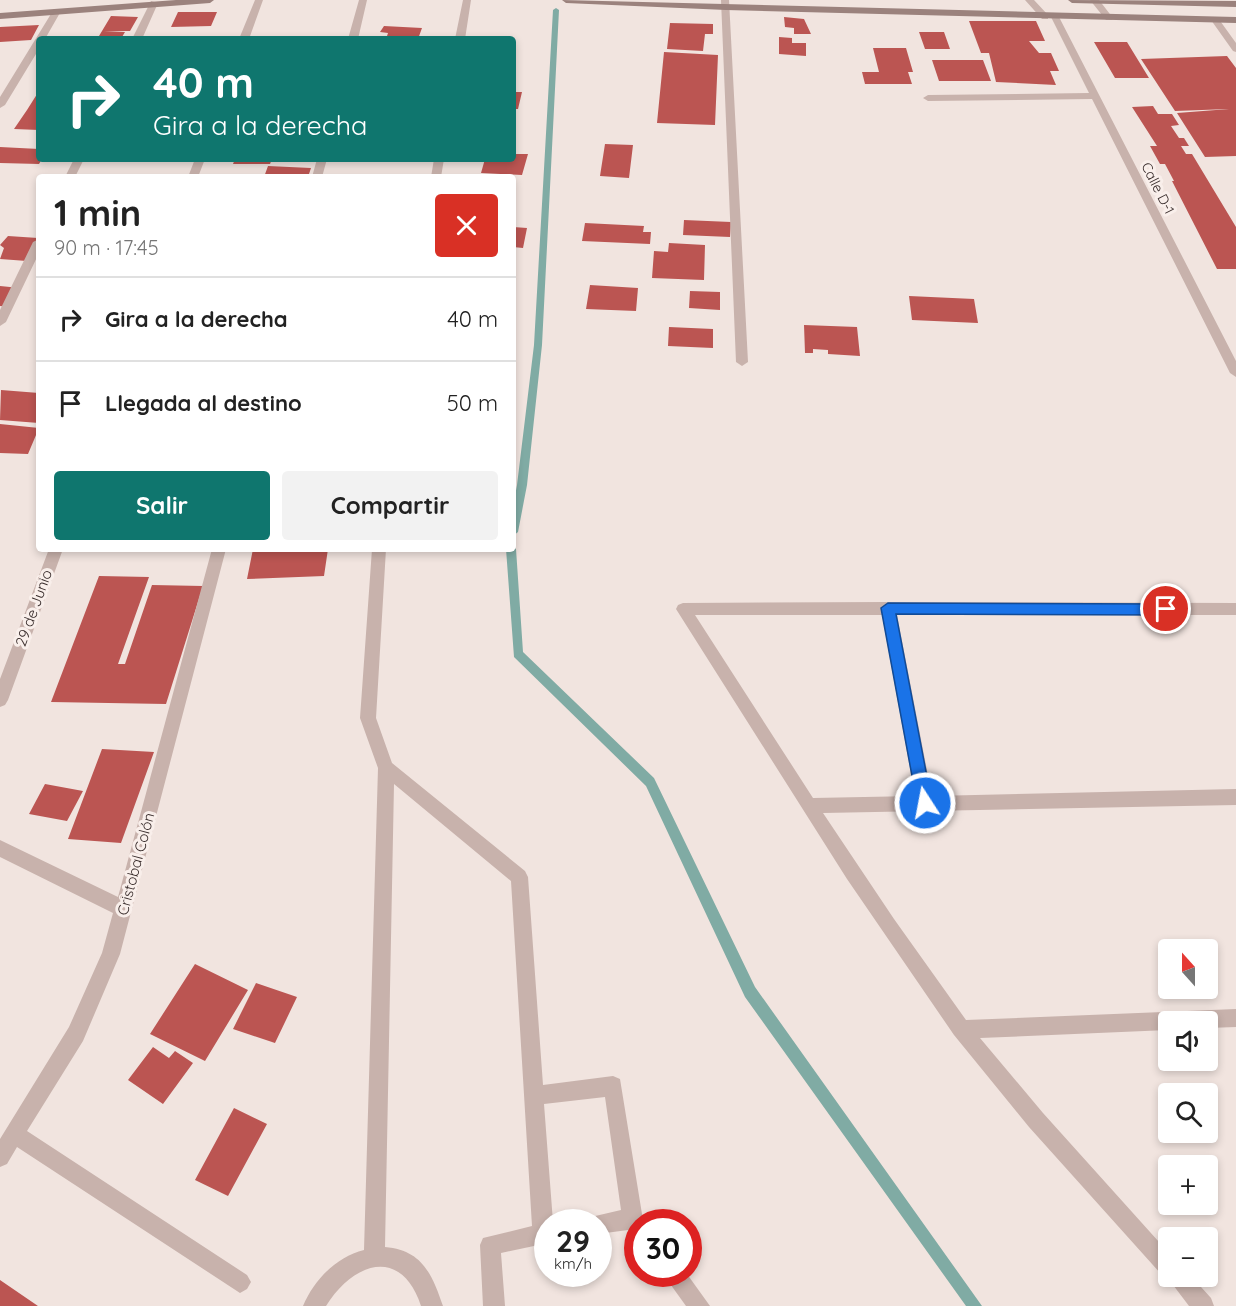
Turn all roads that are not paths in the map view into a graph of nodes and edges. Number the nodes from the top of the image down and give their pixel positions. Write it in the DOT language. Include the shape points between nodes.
graph roads {
  1 [pos="210,0"];
  2 [pos="259,0"];
  3 [pos="363,0"];
  4 [pos="467,0"];
  5 [pos="566,0"];
  6 [pos="1029,0"];
  7 [pos="1072,0"];
  8 [pos="1094,0"];
  9 [pos="1216,2"];
  10 [pos="154,3"];
  11 [pos="725,4"];
  12 [pos="1236,4"];
  13 [pos="57,11"];
  14 [pos="0,16"];
  15 [pos="1050,17"];
  16 [pos="1109,18"];
  17 [pos="1215,20"];
  18 [pos="1236,20"];
  19 [pos="42,36"];
  20 [pos="138,36"];
  21 [pos="245,36"];
  22 [pos="354,36"];
  23 [pos="461,36"];
  24 [pos="36,46"];
  25 [pos="1236,49"];
  26 [pos="1095,96"];
  27 [pos="928,98"];
  28 [pos="0,105"];
  29 [pos="36,248"];
  30 [pos="0,322"];
  31 [pos="742,362"];
  32 [pos="1236,373"];
  33 [pos="55,552"];
  34 [pos="218,552"];
  35 [pos="379,552"];
  36 [pos="888,608"];
  37 [pos="1236,609"];
  38 [pos="0,700"];
  39 [pos="386,768"];
  40 [pos="1236,796"];
  41 [pos="925,803"];
  42 [pos="811,806"];
  43 [pos="0,848"];
  44 [pos="124,909"];
  45 [pos="1236,1018"];
  46 [pos="962,1029"];
  47 [pos="534,1096"];
  48 [pos="15,1134"];
  49 [pos="0,1157"];
  50 [pos="543,1209"];
  51 [pos="633,1209"];
  52 [pos="534,1235"];
  53 [pos="374,1256"];
  54 [pos="1158,1256"];
  55 [pos="240,1282"];
  56 [pos="684,1287"];
  57 [pos="1187,1287"];
  58 [pos="314,1306"];
  59 [pos="432,1306"];
  60 [pos="494,1306"];
  61 [pos="699,1306"];
  62 [pos="1203,1306"];
  1 -- 10 [label="main road"];
  2 -- 21 [label="street"];
  3 -- 22 [label="street"];
  4 -- 23 [label="street"];
  5 -- 11 [label="main road"];
  6 -- 15 [label="street, Calle D-1"];
  7 -- 8 [label="main road"];
  8 -- 9 [label="main road"];
  8 -- 16 [label="street"];
  9 -- 12 [label="main road"];
  10 -- 13 [label="main road"];
  10 -- 20 [label="street"];
  11 -- 15 [label="main road"];
  11 -- 31 [label="street"];
  13 -- 14 [label="main road"];
  13 -- 19 [label="street"];
  15 -- 16 [label="main road"];
  15 -- 26 [label="street, Calle D-1"];
  16 -- 17 [label="main road"];
  17 -- 18 [label="main road"];
  17 -- 25 [label="street"];
  24 -- 28 [label="street"];
  26 -- 27 [label="street"];
  26 -- 32 [label="street, Calle D-1"];
  29 -- 30 [label="street"];
  33 -- 38 [label="street, 29 de Junio"];
  34 -- 44 [label="street, Cristobal Colón"];
  35 -- 39 [label="street" via="368,717"];
  36 -- 37 [label="street"];
  36 -- 41 [label="street"];
  36 -- 42 [label="street" via="683,609"];
  39 -- 47 [label="street" via="519,877"];
  39 -- 53 [label="street"];
  40 -- 41 [label="street"];
  41 -- 42 [label="street"];
  42 -- 46 [label="street"];
  43 -- 44 [label="street"];
  44 -- 48 [label="street, Cristobal Colón" via="111,954 76,1034"];
  45 -- 46 [label="street"];
  46 -- 54 [label="street"];
  47 -- 50 [label="street"];
  47 -- 51 [label="street" via="613,1086"];
  48 -- 49 [label="street, Cristobal Colón"];
  48 -- 55 [label="street"];
  52 -- 60 [label="street" via="490,1245"];
  53 -- 58 [label="street" via="354,1261 336,1274"];
  53 -- 59 [label="street" via="393,1258 409,1266 422,1280"];
  56 -- 61 [label="street"];
  57 -- 62 [label="street"];
}
